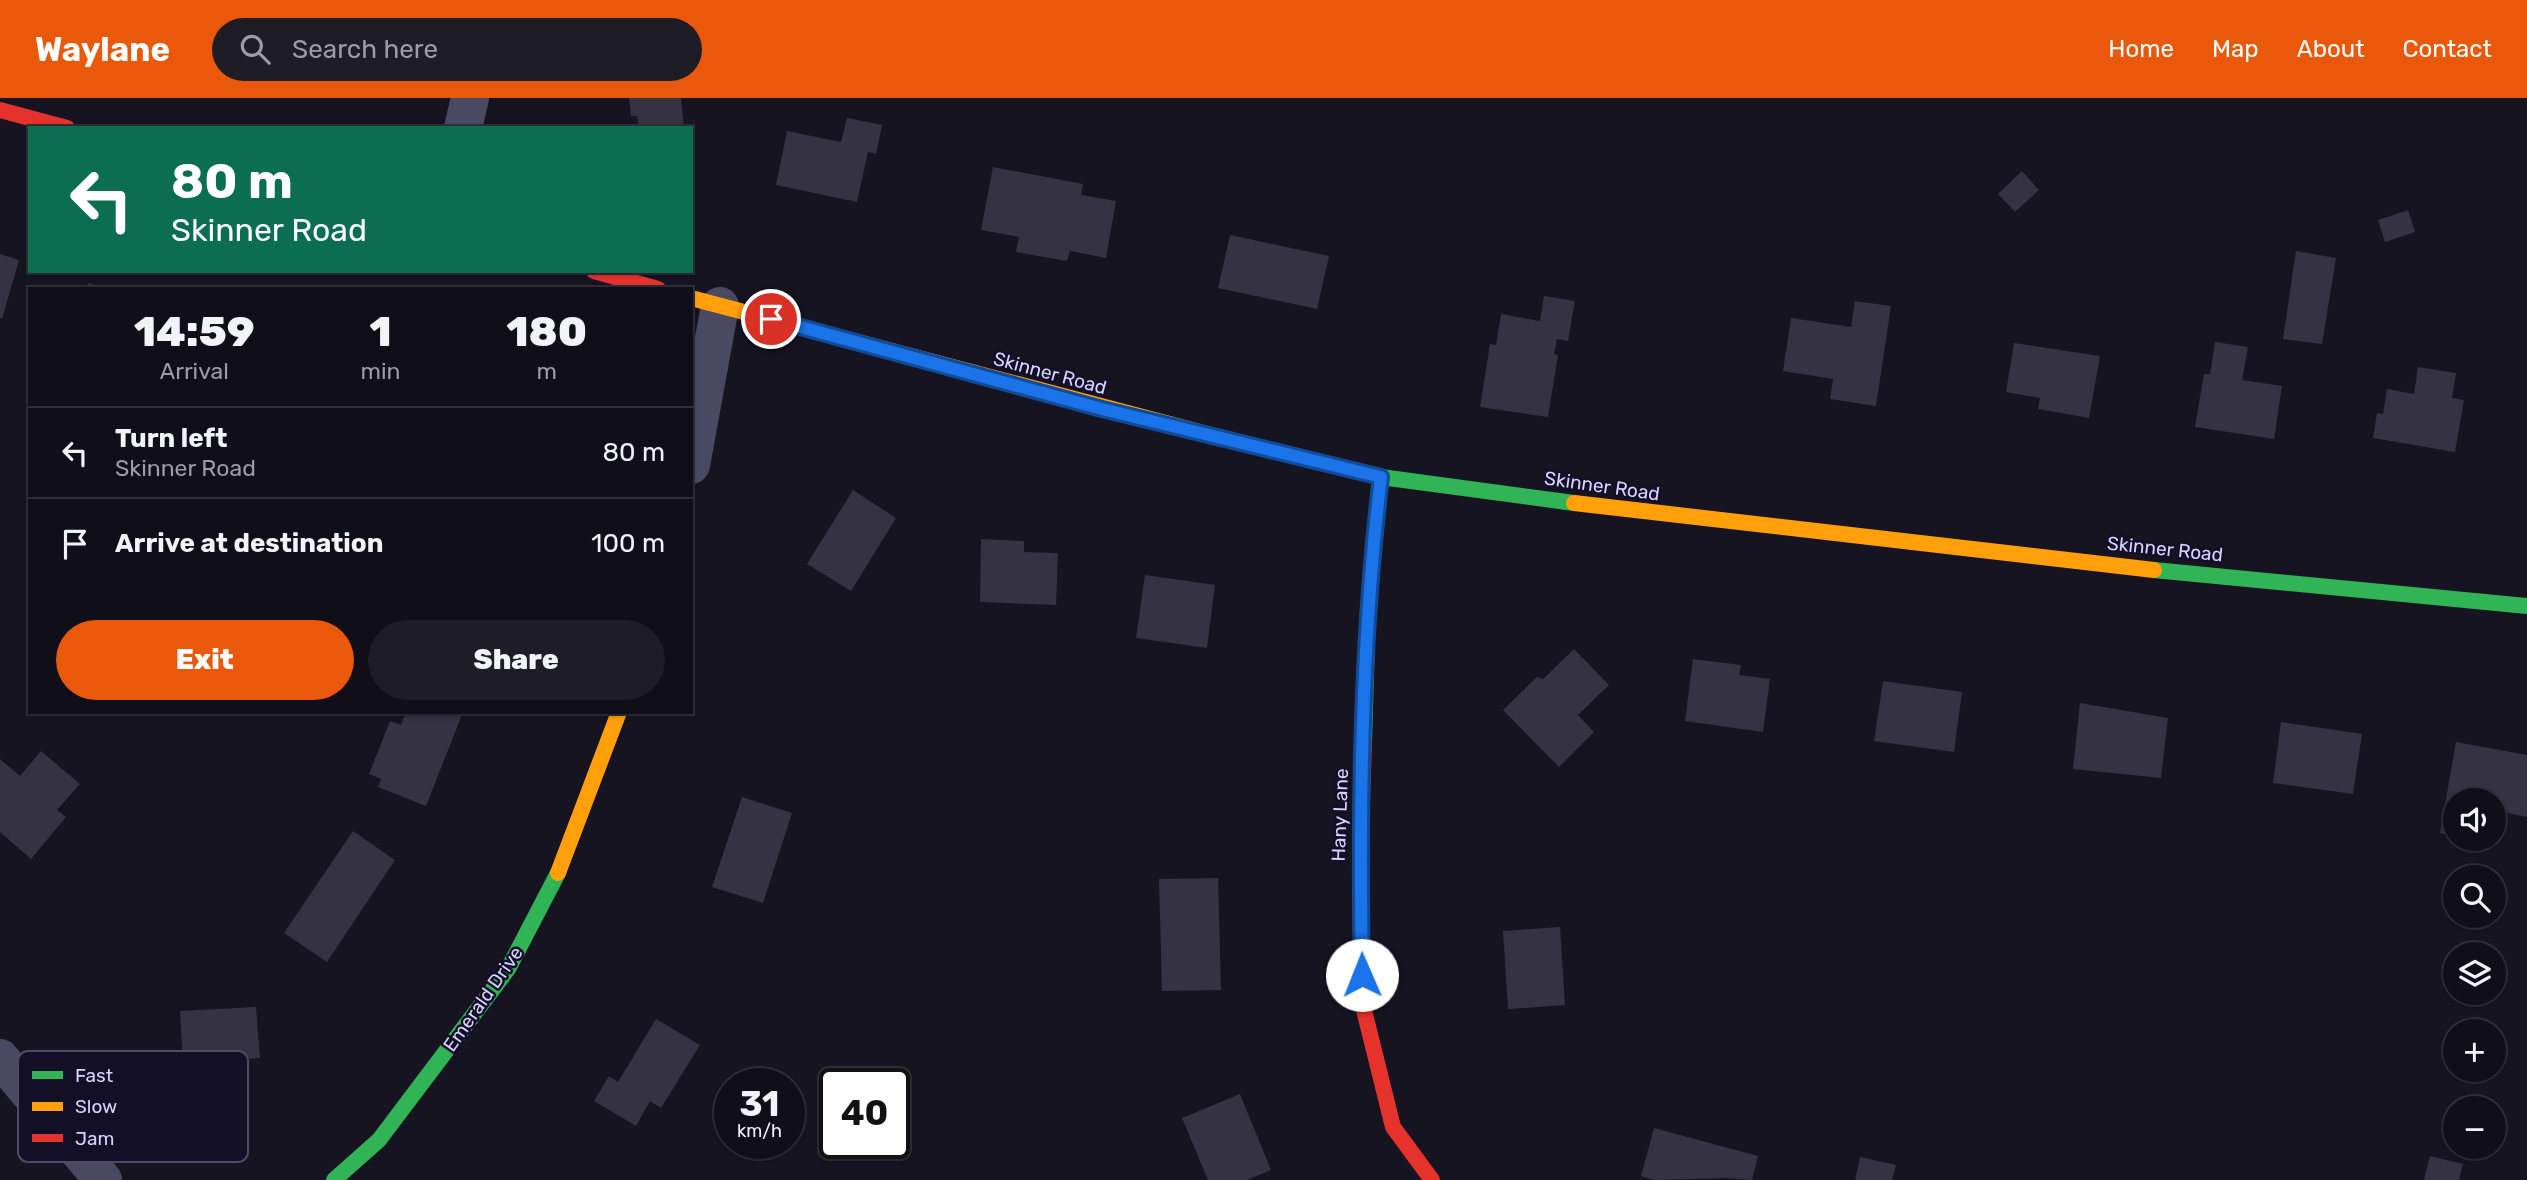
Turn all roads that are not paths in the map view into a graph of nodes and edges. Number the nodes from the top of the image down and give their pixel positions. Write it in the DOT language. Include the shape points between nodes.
graph roads {
  1 [pos="470,98"];
  2 [pos="0,110"];
  3 [pos="59,126"];
  4 [pos="463,126"];
  5 [pos="601,273"];
  6 [pos="651,287"];
  7 [pos="706,302"];
  8 [pos="693,443"];
  9 [pos="1381,477"];
  10 [pos="2527,606"];
  11 [pos="618,714"];
  12 [pos="0,1058"];
  13 [pos="18,1079"];
  14 [pos="88,1162"];
  15 [pos="103,1180"];
  16 [pos="334,1180"];
  17 [pos="1432,1180"];
  1 -- 4 [label="street"];
  2 -- 3 [label="street"];
  5 -- 6 [label="street"];
  7 -- 8 [label="street"];
  7 -- 9 [label="street, Skinner Road" via="1102,409"];
  9 -- 10 [label="street, Skinner Road" via="1640,512"];
  9 -- 17 [label="street, Hany Lane" via="1368,610 1360,864 1362,1002 1394,1127"];
  11 -- 16 [label="street, Emerald Drive" via="565,860 508,969 379,1140"];
  12 -- 13 [label="street"];
  14 -- 15 [label="street"];
}
